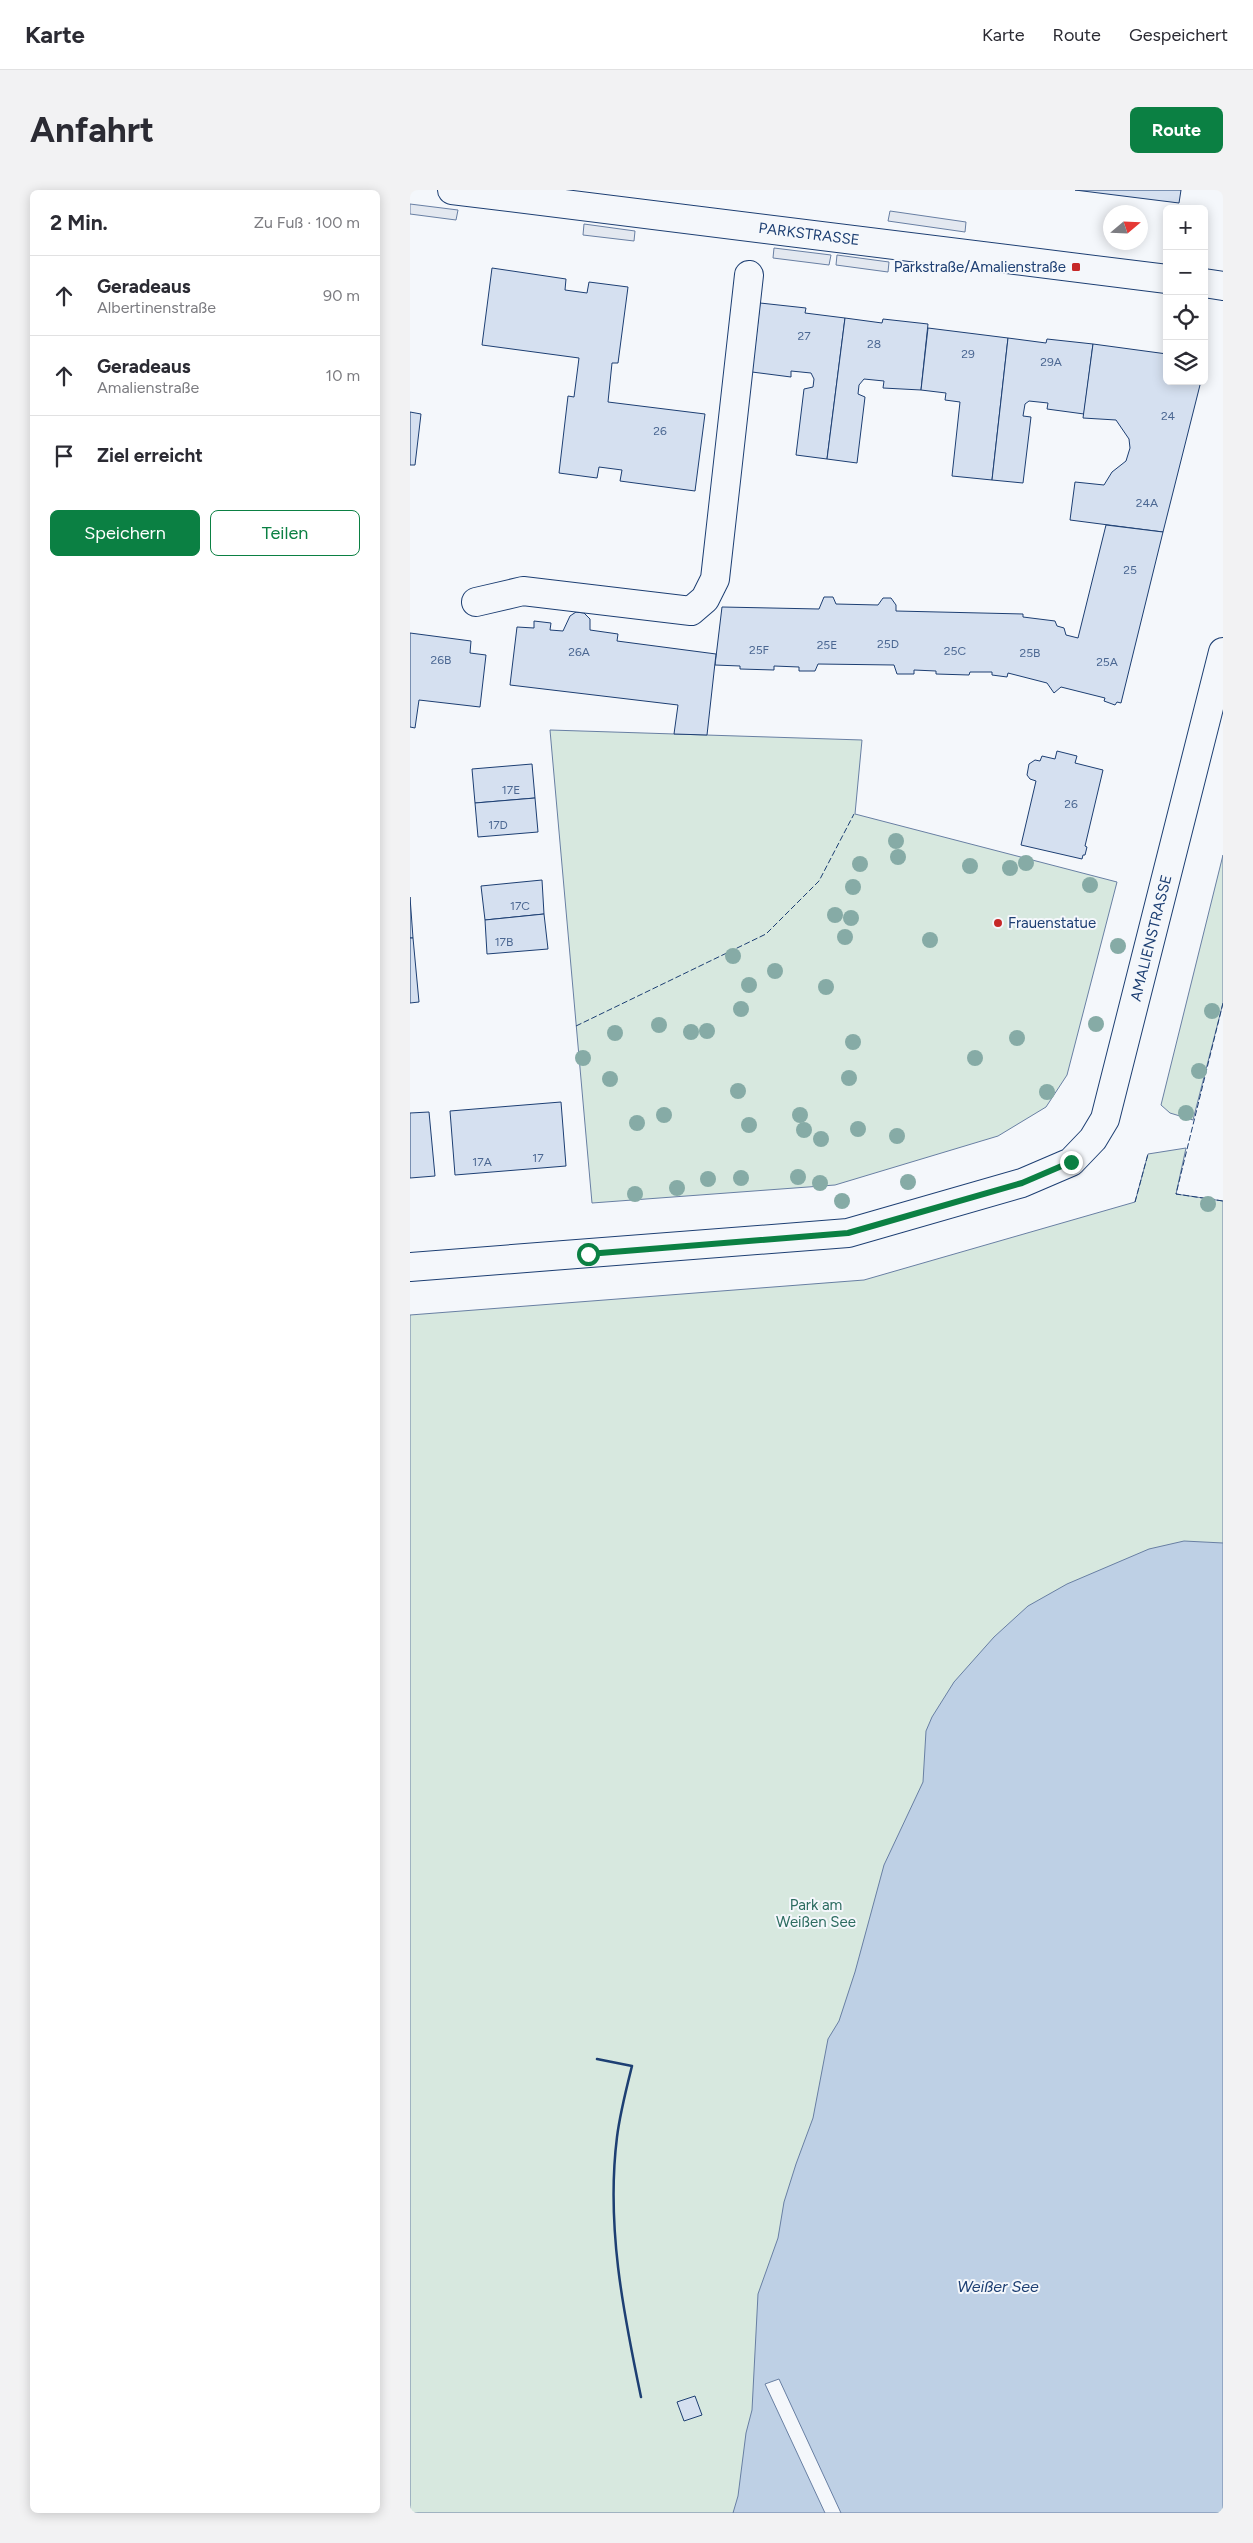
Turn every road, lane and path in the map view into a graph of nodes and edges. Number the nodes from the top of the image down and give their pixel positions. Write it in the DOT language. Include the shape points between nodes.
graph roads {
  1 [pos="452,190"];
  2 [pos="748,275"];
  3 [pos="1163,279"];
  4 [pos="1208,284"];
  5 [pos="1223,286"];
  6 [pos="476,602"];
  7 [pos="1223,652"];
  8 [pos="410,1267"];
  1 -- 3 [label="street, PARKSTRASSE"];
  2 -- 6 [label="street" via="715,578 705,599 691,611 523,591"];
  4 -- 5 [label="street"];
  7 -- 8 [label="street, AMALIENSTRASSE" via="1106,1119 1093,1139 1071,1162 1022,1183 848,1233"];
}
